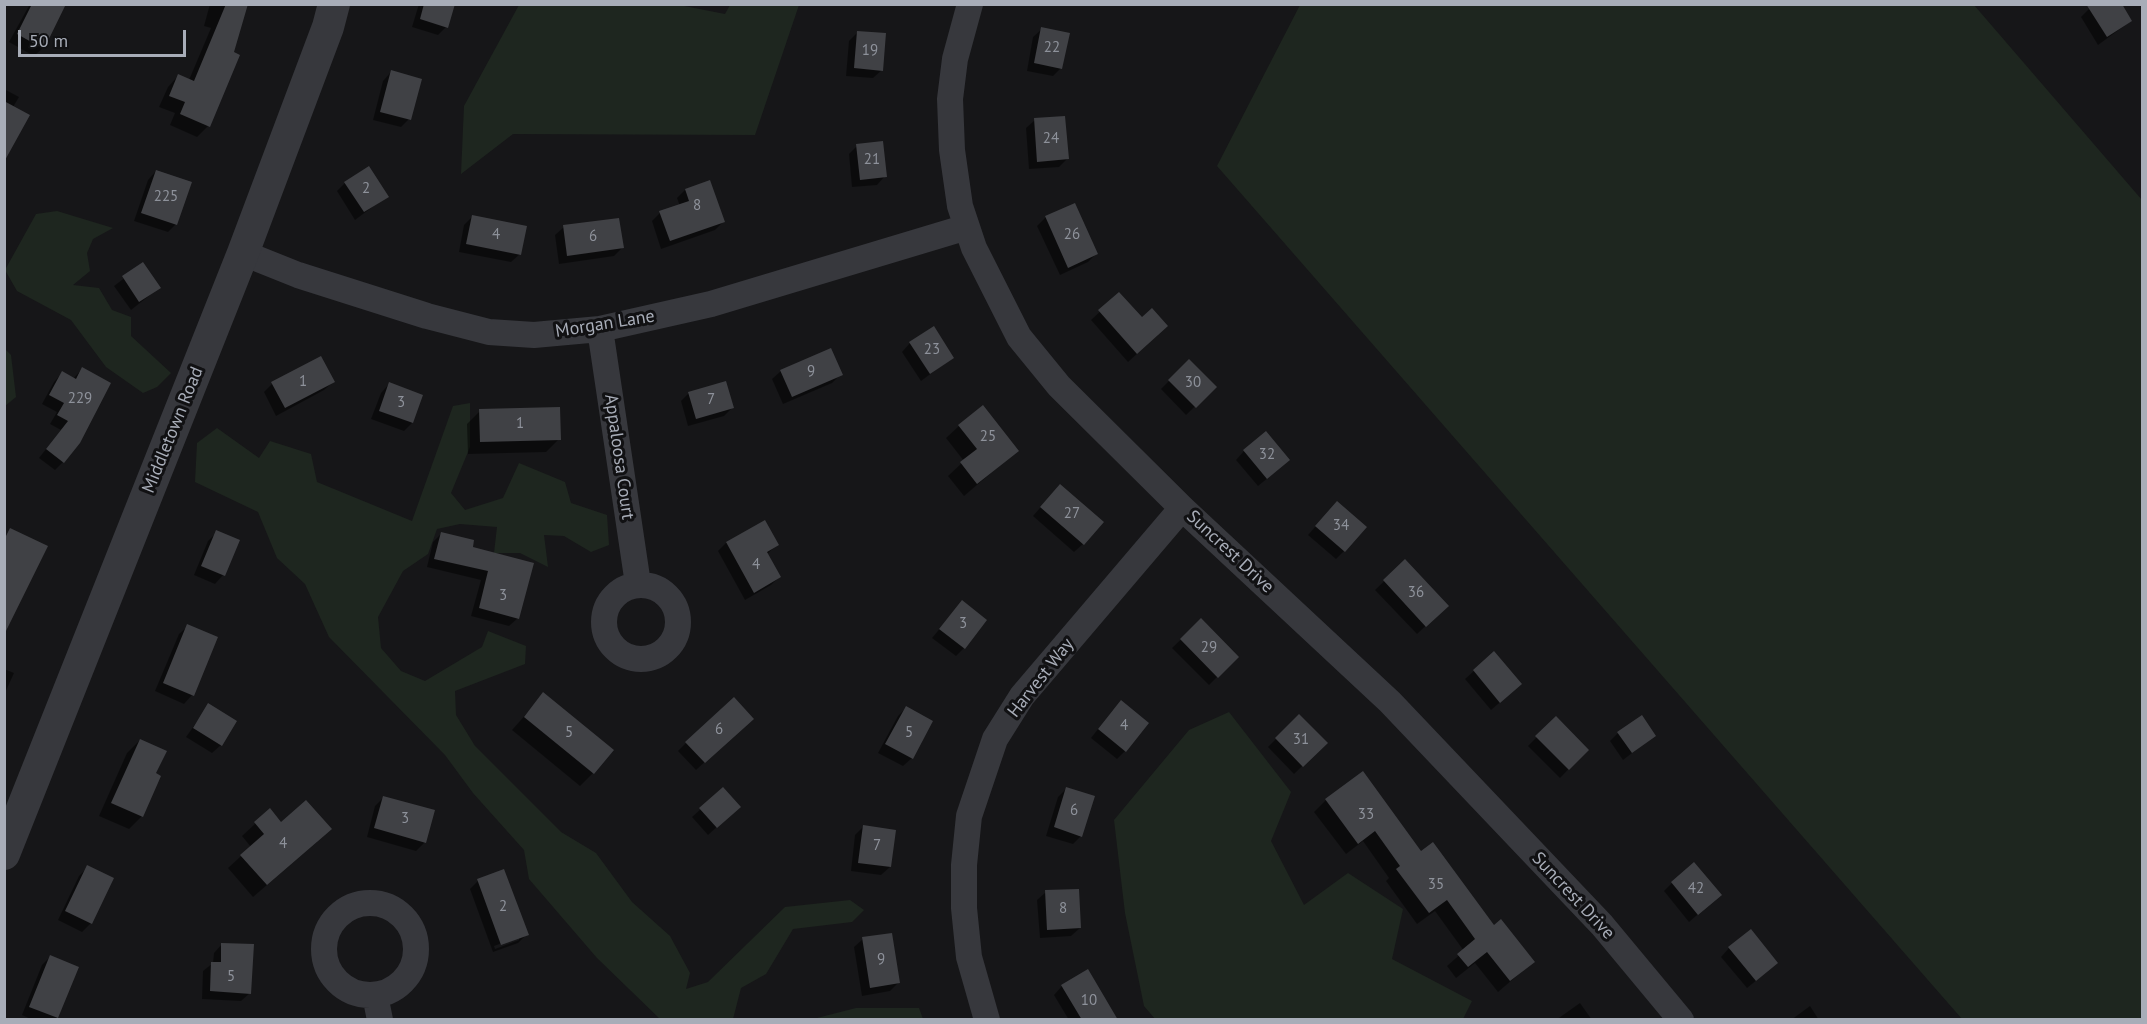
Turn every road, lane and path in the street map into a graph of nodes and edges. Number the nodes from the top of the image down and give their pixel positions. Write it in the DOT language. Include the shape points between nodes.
graph roads {
  1 [pos="334,4"];
  2 [pos="970,4"];
  3 [pos="967,227"];
  4 [pos="243,253"];
  5 [pos="600,329"];
  6 [pos="1182,508"];
  7 [pos="638,584"];
  8 [pos="4,854"];
  9 [pos="987,1020"];
  10 [pos="1681,1020"];
  1 -- 4 [label="street, Middletown Road"];
  2 -- 3 [label="street, Suncrest Drive" via="955,59 950,99 954,161"];
  3 -- 5 [label="street, Morgan Lane" via="711,304"];
  3 -- 6 [label="street, Suncrest Drive" via="1019,337 1059,386"];
  4 -- 5 [label="street, Morgan Lane" via="298,275 489,332 534,335"];
  4 -- 8 [label="street, Middletown Road"];
  5 -- 7 [label="street, Appaloosa Court"];
  6 -- 9 [label="street, Harvest Way" via="1022,696 996,739 969,816 964,864 969,957"];
  6 -- 10 [label="street, Suncrest Drive" via="1390,702 1602,925"];
}
